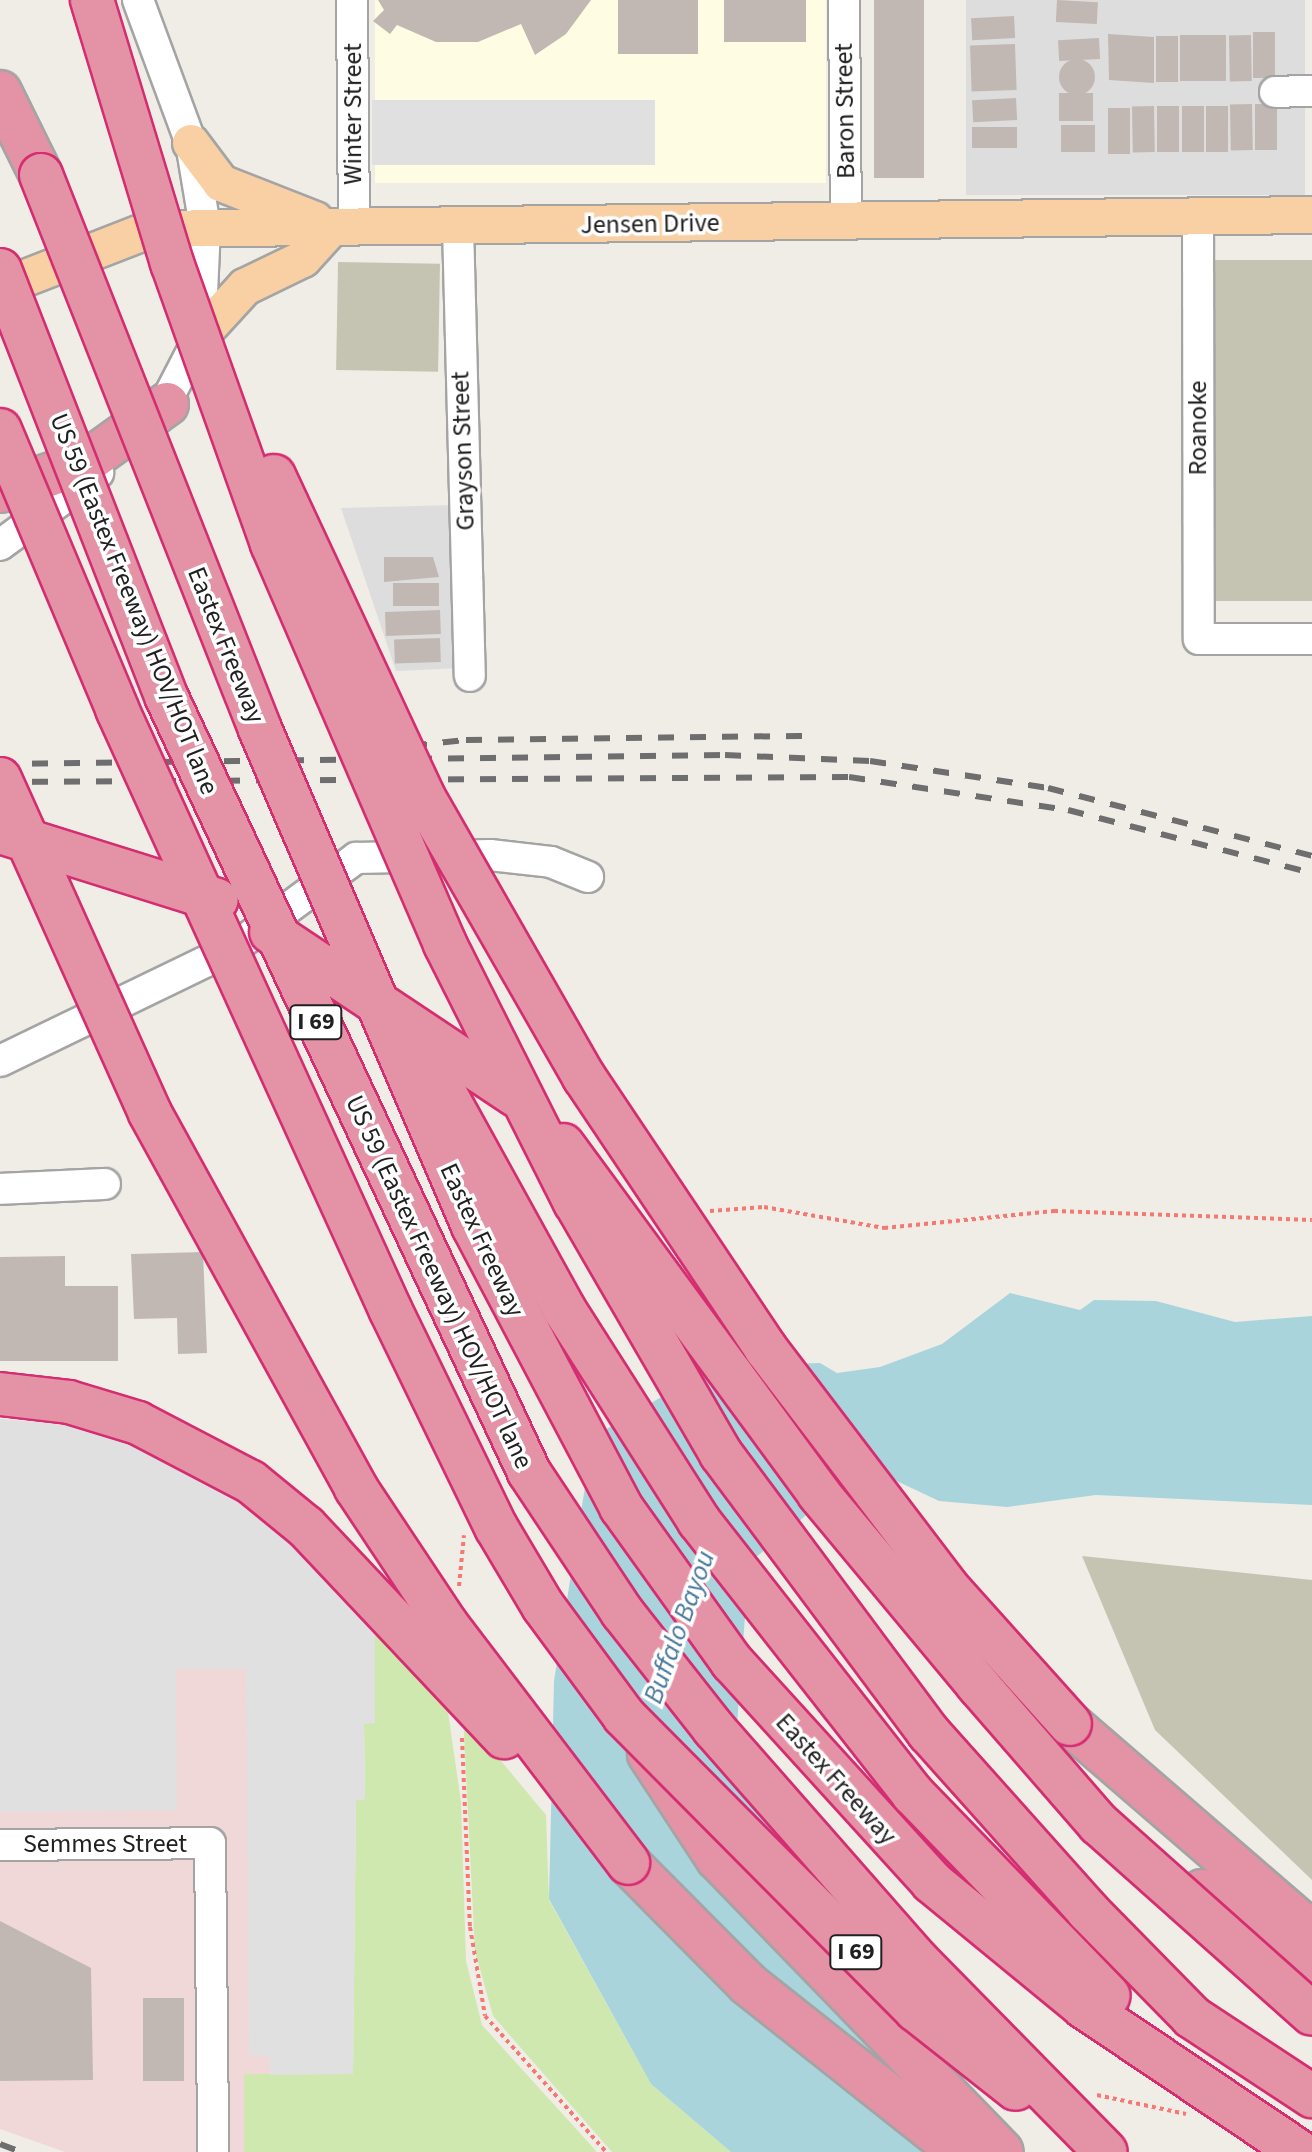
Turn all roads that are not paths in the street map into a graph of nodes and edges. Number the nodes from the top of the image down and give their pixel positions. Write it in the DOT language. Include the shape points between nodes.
graph roads {
  1 [pos="92,0"];
  2 [pos="138,0"];
  3 [pos="352,0"];
  4 [pos="844,0"];
  5 [pos="1312,91"];
  6 [pos="0,92"];
  7 [pos="1275,92"];
  8 [pos="191,143"];
  9 [pos="1312,215"];
  10 [pos="1198,217"];
  11 [pos="846,222"];
  12 [pos="458,226"];
  13 [pos="205,227"];
  14 [pos="342,227"];
  15 [pos="172,263"];
  16 [pos="0,270"];
  17 [pos="0,288"];
  18 [pos="200,336"];
  19 [pos="167,404"];
  20 [pos="0,430"];
  21 [pos="0,491"];
  22 [pos="0,545"];
  23 [pos="1312,639"];
  24 [pos="470,676"];
  25 [pos="0,779"];
  26 [pos="0,832"];
  27 [pos="317,862"];
  28 [pos="588,877"];
  29 [pos="0,1061"];
  30 [pos="105,1184"];
  31 [pos="0,1189"];
  32 [pos="0,1394"];
  33 [pos="624,1716"];
  34 [pos="1059,1771"];
  35 [pos="0,1845"];
  36 [pos="628,1863"];
  37 [pos="1312,1933"];
  38 [pos="1312,1982"];
  39 [pos="1312,2014"];
  40 [pos="1312,2096"];
  41 [pos="213,2152"];
  42 [pos="960,2152"];
  43 [pos="1002,2152"];
  44 [pos="1106,2152"];
  45 [pos="1118,2152"];
  46 [pos="1265,2152"];
  47 [pos="1300,2152"];
  1 -- 15 [label="highway, bridge"];
  2 -- 8 [label="street"];
  3 -- 14 [label="street, Winter Street"];
  4 -- 11 [label="street, Baron Street"];
  5 -- 7 [label="street"];
  6 -- 27 [label="highway, Eastex Freeway / I 69, bridge" via="41,175"];
  8 -- 13 [label="street"];
  8 -- 14 [label="main road" via="221,183"];
  9 -- 10 [label="main road, Jensen Drive"];
  10 -- 11 [label="main road, Jensen Drive"];
  10 -- 23 [label="street, Roanoke" via="1199,639"];
  11 -- 12 [label="main road, Jensen Drive"];
  12 -- 14 [label="main road, Jensen Drive"];
  12 -- 24 [label="street, Grayson Street"];
  13 -- 14 [label="main road, Jensen Drive"];
  13 -- 17 [label="main road, Jensen Drive" via="130,235"];
  13 -- 18 [label="street"];
  14 -- 18 [label="main road" via="303,259 245,287"];
  15 -- 37 [label="highway, bridge" via="423,796 584,1077 696,1249 1006,1657 1070,1724"];
  15 -- 40 [label="highway, bridge" via="272,544 445,944 575,1202 721,1454 929,1733 1088,1911 1192,2017"];
  16 -- 44 [label="highway, US 59 (Eastex Freeway) HOV/HOT lane / I 69, bridge" via="167,698 529,1472 622,1612 714,1729 917,1960"];
  18 -- 19 [label="street"];
  19 -- 21 [label="highway" via="85,463"];
  19 -- 22 [label="street" via="131,448"];
  20 -- 33 [label="highway, I 69, bridge" via="117,709 397,1325 496,1527 581,1663"];
  25 -- 36 [label="highway, bridge" via="150,1113 356,1488 447,1625"];
  26 -- 34 [label="highway, bridge" via="195,888 331,967 503,1082 590,1173 819,1494"];
  27 -- 46 [label="highway, bridge" via="564,1309 708,1533 913,1794"];
  27 -- 47 [label="highway, Eastex Freeway / I 69, bridge" via="532,1346 621,1507 732,1662 932,1882 1084,2007"];
  28 -- 29 [label="street" via="551,862 490,855 356,858 234,948"];
  30 -- 31 [label="street"];
  32 -- 36 [label="highway, bridge" via="69,1402 138,1423 251,1482 306,1527"];
  33 -- 43 [label="highway, bridge" via="717,1858"];
  33 -- 45 [label="highway, I 69, bridge" via="916,2010 992,2074"];
  34 -- 38 [label="highway"];
  34 -- 39 [label="highway, bridge" via="1099,1824"];
  35 -- 41 [label="street, Semmes Street" via="210,1843"];
  36 -- 42 [label="highway" via="748,1984"];
}
